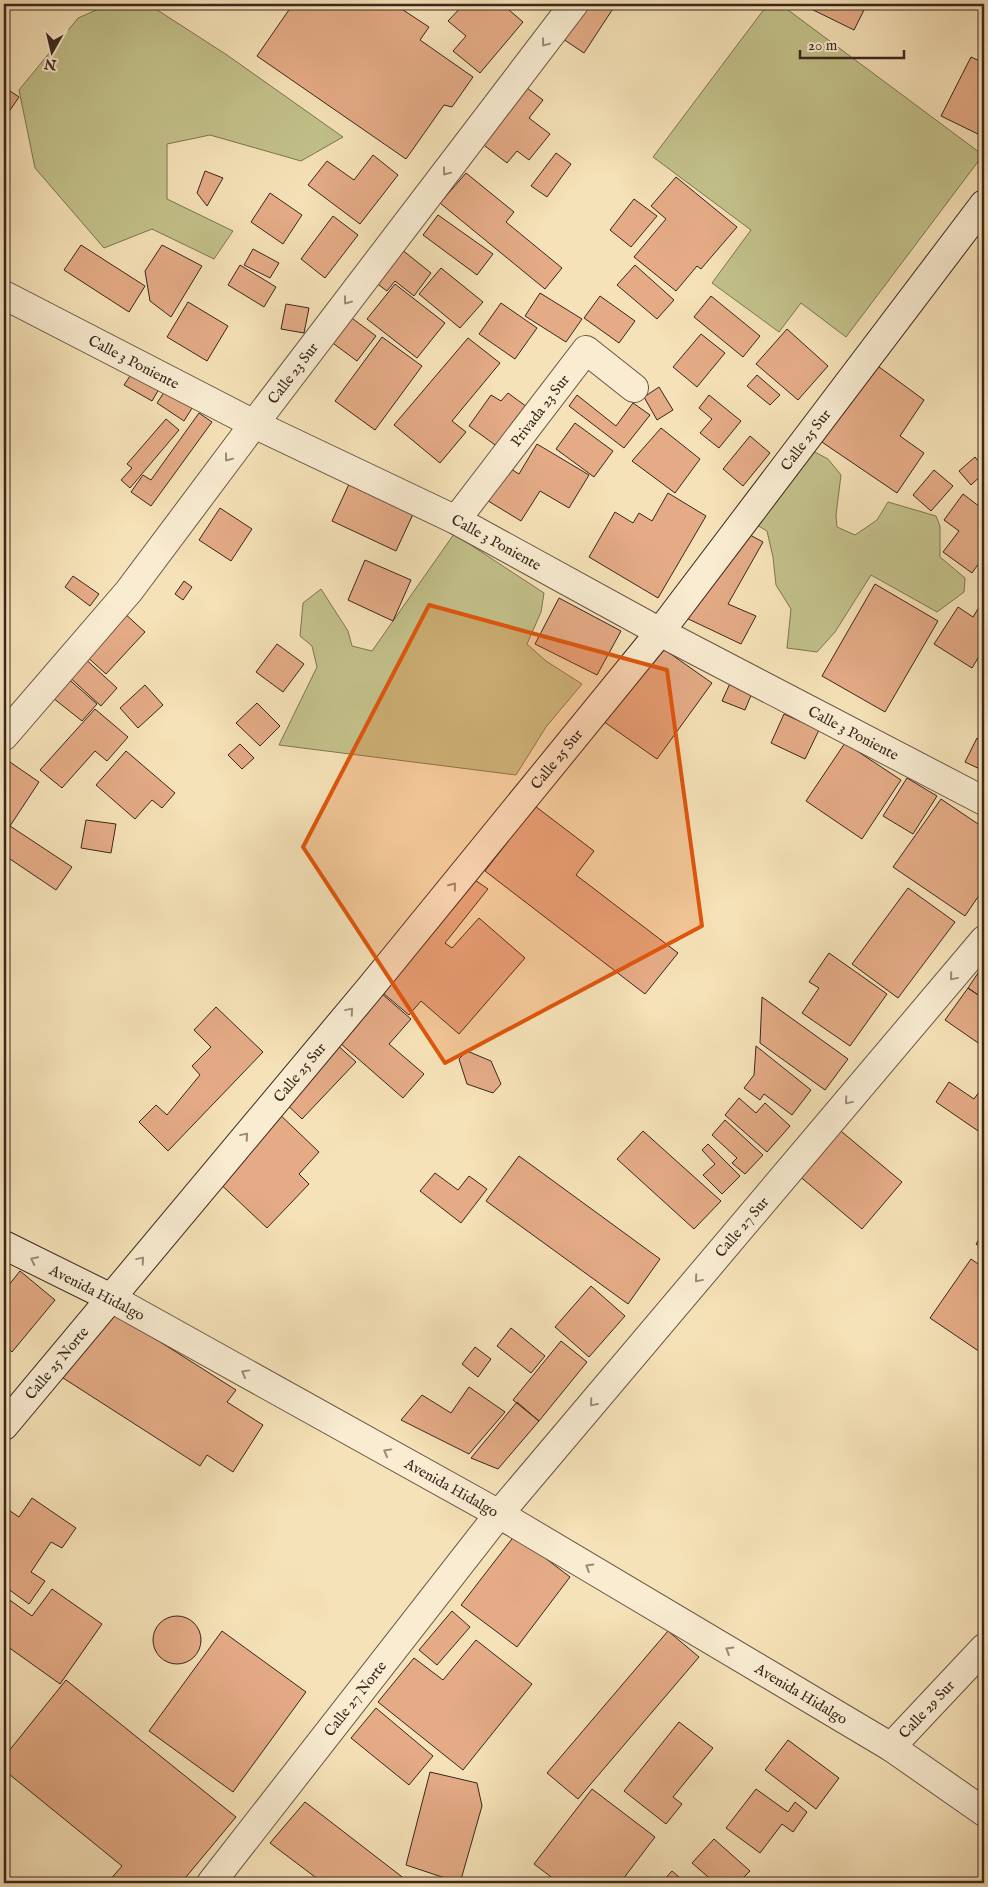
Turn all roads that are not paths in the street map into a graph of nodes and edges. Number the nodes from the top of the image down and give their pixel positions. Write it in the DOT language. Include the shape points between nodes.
graph roads {
  1 [pos="574,4"];
  2 [pos="984,204"];
  3 [pos="4,296"];
  4 [pos="634,388"];
  5 [pos="254,424"];
  6 [pos="456,520"];
  7 [pos="660,632"];
  8 [pos="4,736"];
  9 [pos="984,801"];
  10 [pos="984,940"];
  11 [pos="4,1245"];
  12 [pos="109,1298"];
  13 [pos="4,1426"];
  14 [pos="499,1514"];
  15 [pos="984,1648"];
  16 [pos="891,1747"];
  17 [pos="984,1812"];
  18 [pos="211,1883"];
  1 -- 5 [label="street, Calle 23 Sur, one-way"];
  2 -- 7 [label="street, Calle 25 Sur"];
  3 -- 5 [label="street, Calle 3 Poniente"];
  4 -- 6 [label="street, Privada 23 Sur" via="586,350"];
  5 -- 6 [label="street, Calle 3 Poniente"];
  5 -- 8 [label="street, Calle 23 Sur, one-way" via="129,591"];
  6 -- 7 [label="street, Calle 3 Poniente"];
  7 -- 9 [label="street, Calle 3 Poniente"];
  12 -- 7 [label="street, Calle 25 Sur, one-way" via="370,988"];
  10 -- 14 [label="street, Calle 27 Sur, one-way"];
  12 -- 11 [label="street, Avenida Hidalgo, one-way"];
  12 -- 13 [label="street, Calle 25 Norte"];
  14 -- 12 [label="street, Avenida Hidalgo, one-way"];
  16 -- 14 [label="street, Avenida Hidalgo, one-way"];
  14 -- 18 [label="street, Calle 27 Norte"];
  15 -- 16 [label="street, Calle 29 Sur"];
  16 -- 17 [label="street, Avenida Hidalgo"];
}
